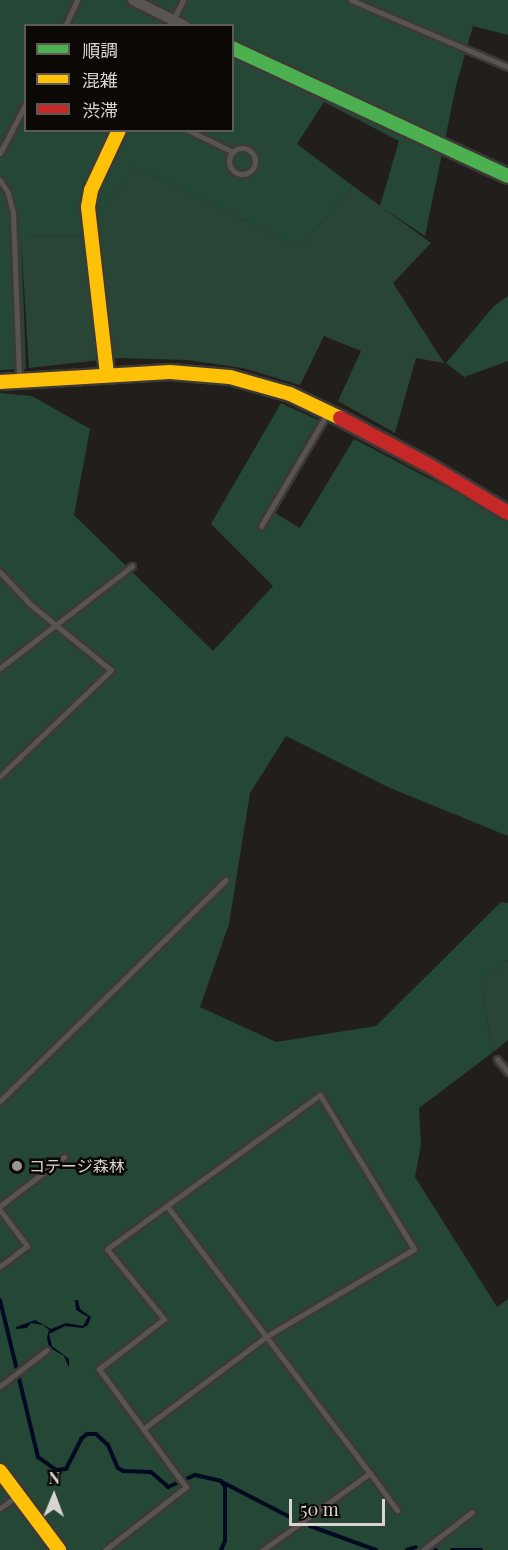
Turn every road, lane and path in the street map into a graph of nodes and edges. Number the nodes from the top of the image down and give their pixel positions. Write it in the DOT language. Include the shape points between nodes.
graph roads {
  1 [pos="77,0"];
  2 [pos="133,0"];
  3 [pos="183,0"];
  4 [pos="351,0"];
  5 [pos="172,23"];
  6 [pos="65,24"];
  7 [pos="234,49"];
  8 [pos="508,68"];
  9 [pos="24,107"];
  10 [pos="118,132"];
  11 [pos="192,132"];
  12 [pos="233,152"];
  13 [pos="0,153"];
  14 [pos="508,176"];
  15 [pos="0,180"];
  16 [pos="107,374"];
  17 [pos="0,382"];
  18 [pos="20,382"];
  19 [pos="328,413"];
  20 [pos="508,513"];
  21 [pos="261,526"];
  22 [pos="132,566"];
  23 [pos="0,572"];
  24 [pos="57,626"];
  25 [pos="0,668"];
  26 [pos="0,776"];
  27 [pos="226,879"];
  28 [pos="498,1059"];
  29 [pos="508,1072"];
  30 [pos="0,1101"];
  31 [pos="63,1157"];
  32 [pos="167,1206"];
  33 [pos="0,1208"];
  34 [pos="0,1266"];
  35 [pos="267,1336"];
  36 [pos="47,1350"];
  37 [pos="0,1386"];
  38 [pos="143,1429"];
  39 [pos="0,1471"];
  40 [pos="370,1473"];
  41 [pos="18,1495"];
  42 [pos="0,1508"];
  43 [pos="397,1510"];
  44 [pos="472,1512"];
  45 [pos="59,1550"];
  46 [pos="105,1550"];
  47 [pos="263,1550"];
  48 [pos="423,1550"];
  1 -- 6 [label="lane"];
  2 -- 5 [label="street"];
  3 -- 5 [label="lane"];
  4 -- 8 [label="lane"];
  7 -- 14 [label="street"];
  9 -- 13 [label="lane"];
  10 -- 16 [label="street" via="96,177 88,207"];
  11 -- 12 [label="lane"];
  12 -- 12 [label="lane" via="245,149 252,153 254,165 249,172 233,171 229,164"];
  15 -- 18 [label="lane" via="13,213"];
  16 -- 18 [label="street"];
  16 -- 19 [label="street" via="170,372 230,377 290,394"];
  17 -- 18 [label="street"];
  19 -- 20 [label="street" via="430,466"];
  19 -- 21 [label="lane"];
  22 -- 24 [label="lane"];
  23 -- 24 [label="lane"];
  24 -- 25 [label="lane"];
  24 -- 26 [label="lane" via="111,670"];
  27 -- 30 [label="lane"];
  28 -- 29 [label="lane"];
  31 -- 33 [label="lane"];
  32 -- 35 [label="lane"];
  32 -- 35 [label="lane" via="320,1095 414,1249"];
  32 -- 38 [label="lane" via="107,1249 164,1319 99,1369"];
  33 -- 34 [label="lane" via="27,1246"];
  35 -- 38 [label="lane"];
  35 -- 40 [label="lane"];
  36 -- 37 [label="lane"];
  38 -- 46 [label="lane" via="186,1487"];
  39 -- 41 [label="street"];
  40 -- 43 [label="lane"];
  40 -- 47 [label="lane"];
  41 -- 42 [label="lane"];
  41 -- 45 [label="street"];
  44 -- 48 [label="lane"];
}
